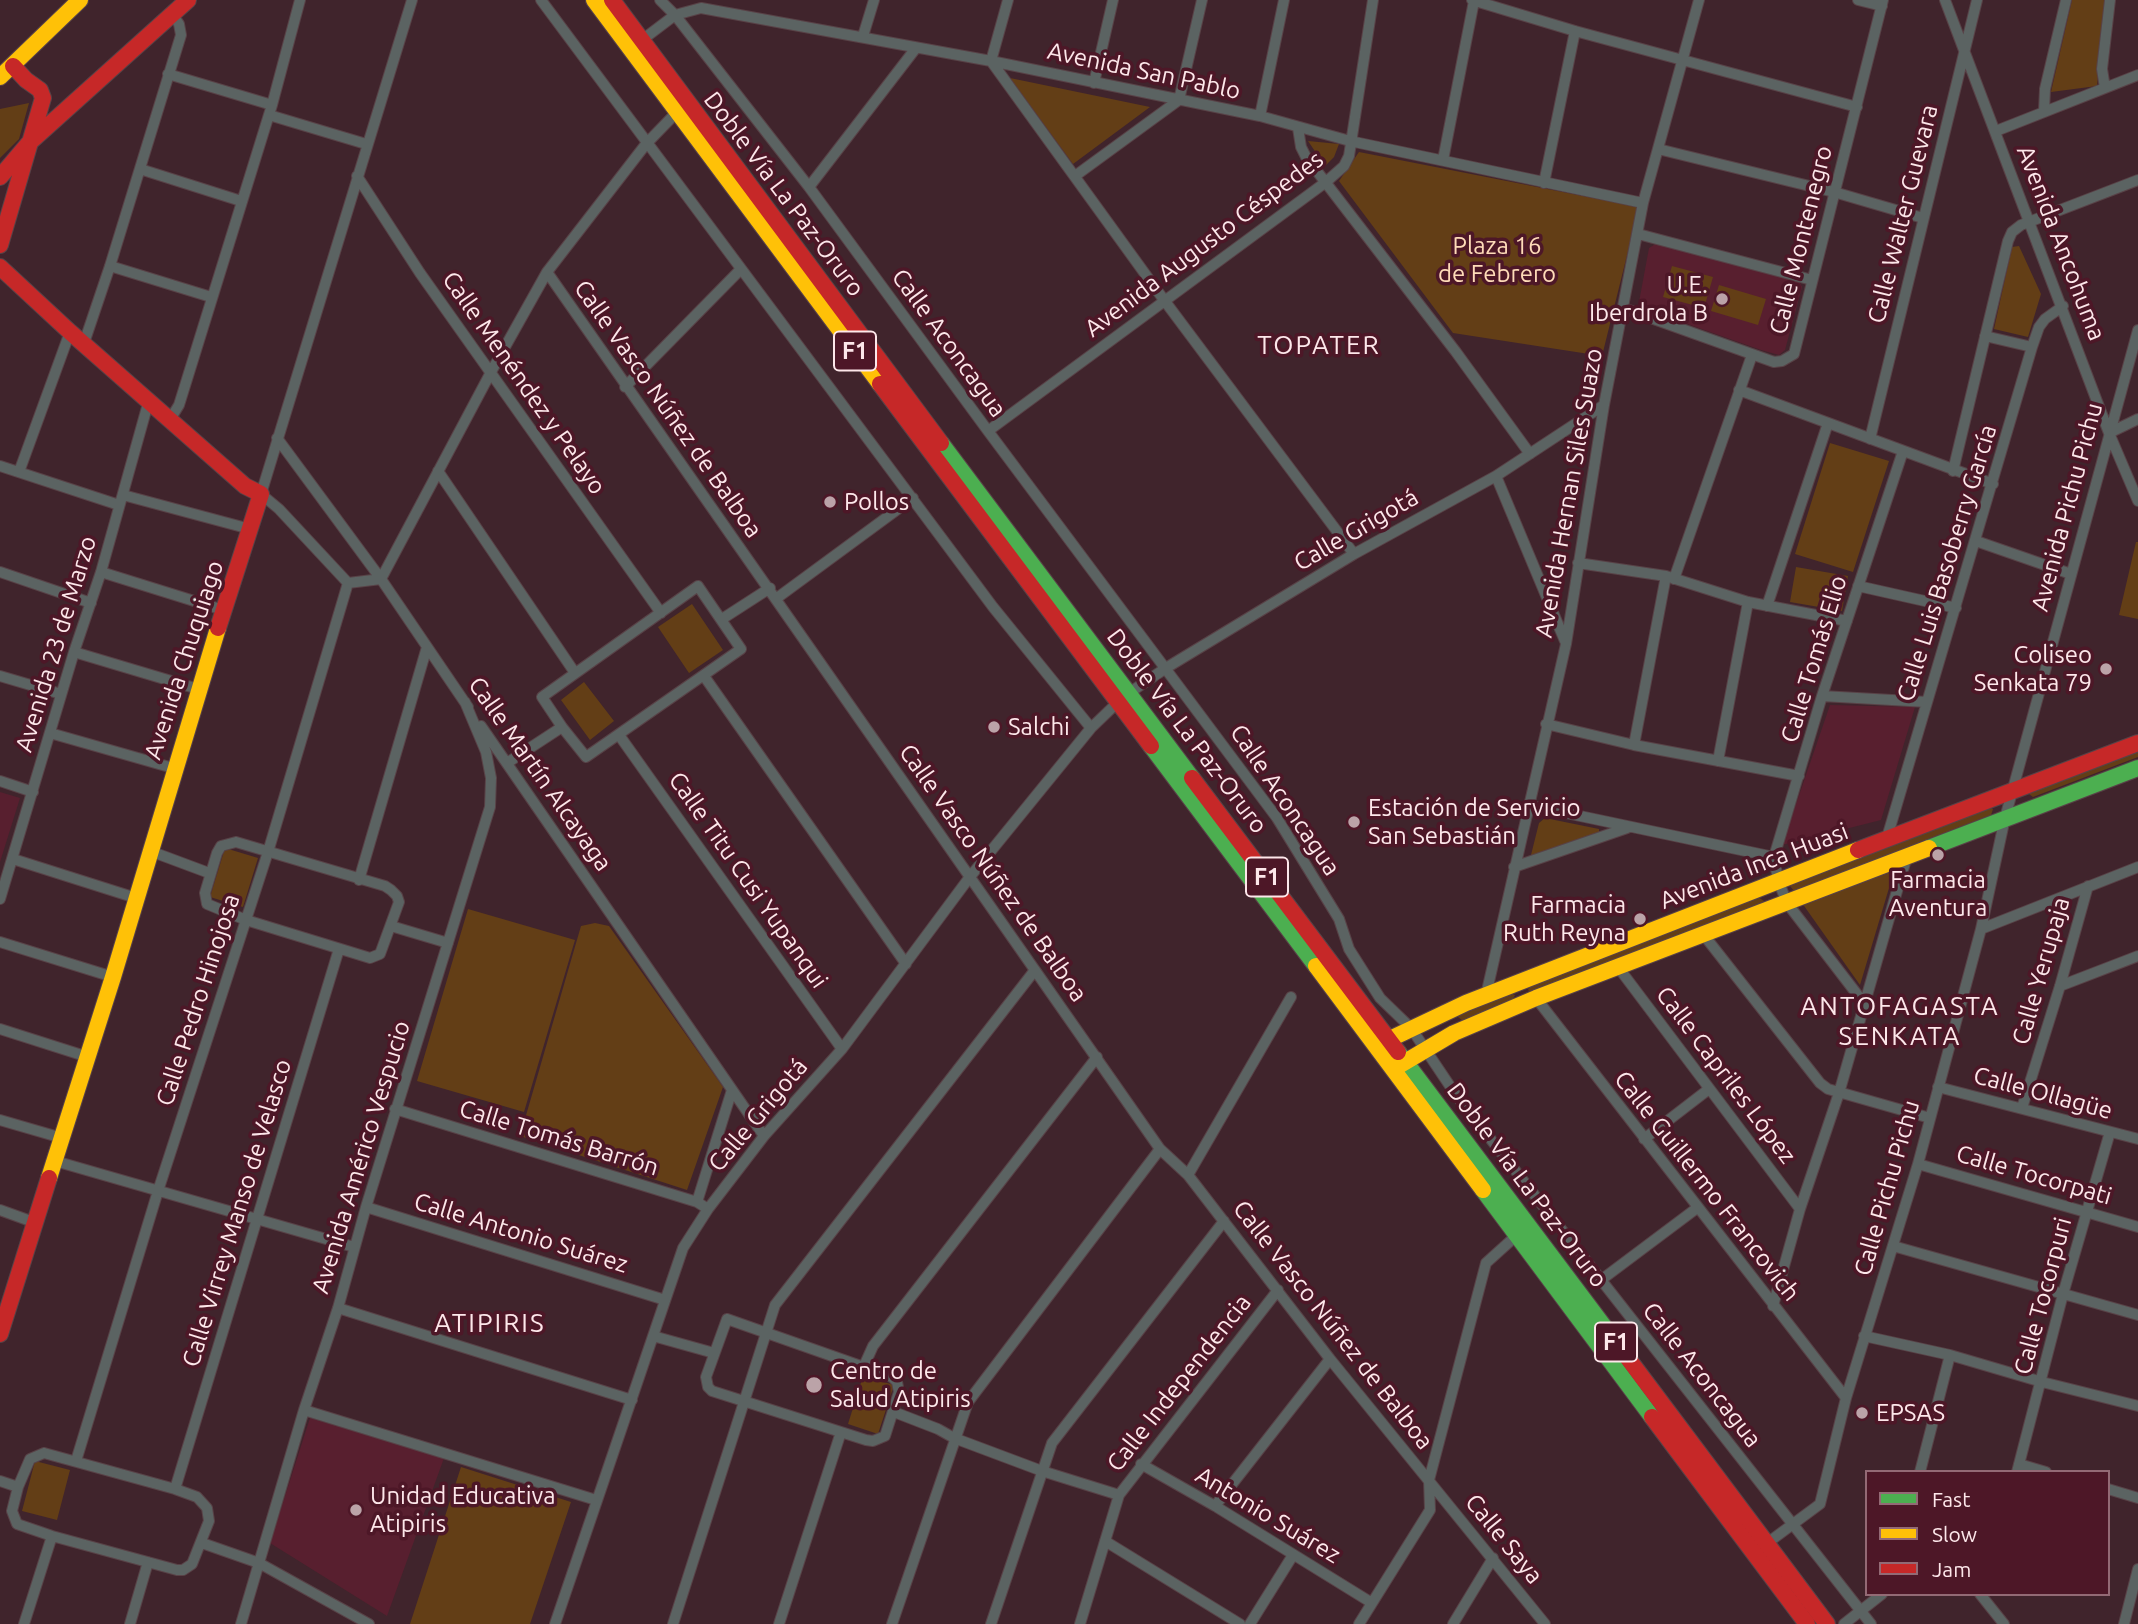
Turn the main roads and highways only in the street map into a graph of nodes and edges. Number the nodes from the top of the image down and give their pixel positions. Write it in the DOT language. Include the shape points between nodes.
graph roads {
  1 [pos="80,0"];
  2 [pos="188,0"];
  3 [pos="594,0"];
  4 [pos="612,0"];
  5 [pos="6,63"];
  6 [pos="0,77"];
  7 [pos="29,143"];
  8 [pos="0,177"];
  9 [pos="1,240"];
  10 [pos="0,267"];
  11 [pos="1123,698"];
  12 [pos="2138,743"];
  13 [pos="2138,768"];
  14 [pos="1514,984"];
  15 [pos="1529,1001"];
  16 [pos="1390,1039"];
  17 [pos="1400,1065"];
  18 [pos="6,1293"];
  19 [pos="0,1334"];
  20 [pos="1800,1620"];
  21 [pos="1827,1624"];
  1 -- 5 [label="main road"];
  2 -- 7 [label="main road"];
  3 -- 11 [label="main road, Doble Vía La Paz-Oruro / F1"];
  4 -- 11 [label="main road, Doble Vía La Paz-Oruro / F1"];
  5 -- 6 [label="main road"];
  5 -- 7 [label="main road" via="40,90 43,98"];
  7 -- 8 [label="main road"];
  7 -- 9 [label="main road"];
  10 -- 18 [label="main road, Avenida Chuquiago" via="245,486 261,494 36,1223"];
  11 -- 16 [label="main road, Doble Vía La Paz-Oruro / F1"];
  11 -- 17 [label="main road, Doble Vía La Paz-Oruro / F1"];
  12 -- 14 [label="main road, Avenida Inca Huasi"];
  13 -- 15 [label="main road, Avenida Inca Huasi"];
  14 -- 15 [label="main road"];
  14 -- 16 [label="main road, Avenida Inca Huasi"];
  15 -- 17 [label="main road, Avenida Inca Huasi" via="1454,1033"];
  16 -- 17 [label="main road, Doble Vía La Paz-Oruro / F1"];
  17 -- 20 [label="main road, Doble Vía La Paz-Oruro / F1" via="1517,1236"];
  17 -- 21 [label="main road, Doble Vía La Paz-Oruro / F1"];
  18 -- 19 [label="main road, Avenida Chuquiago"];
}
